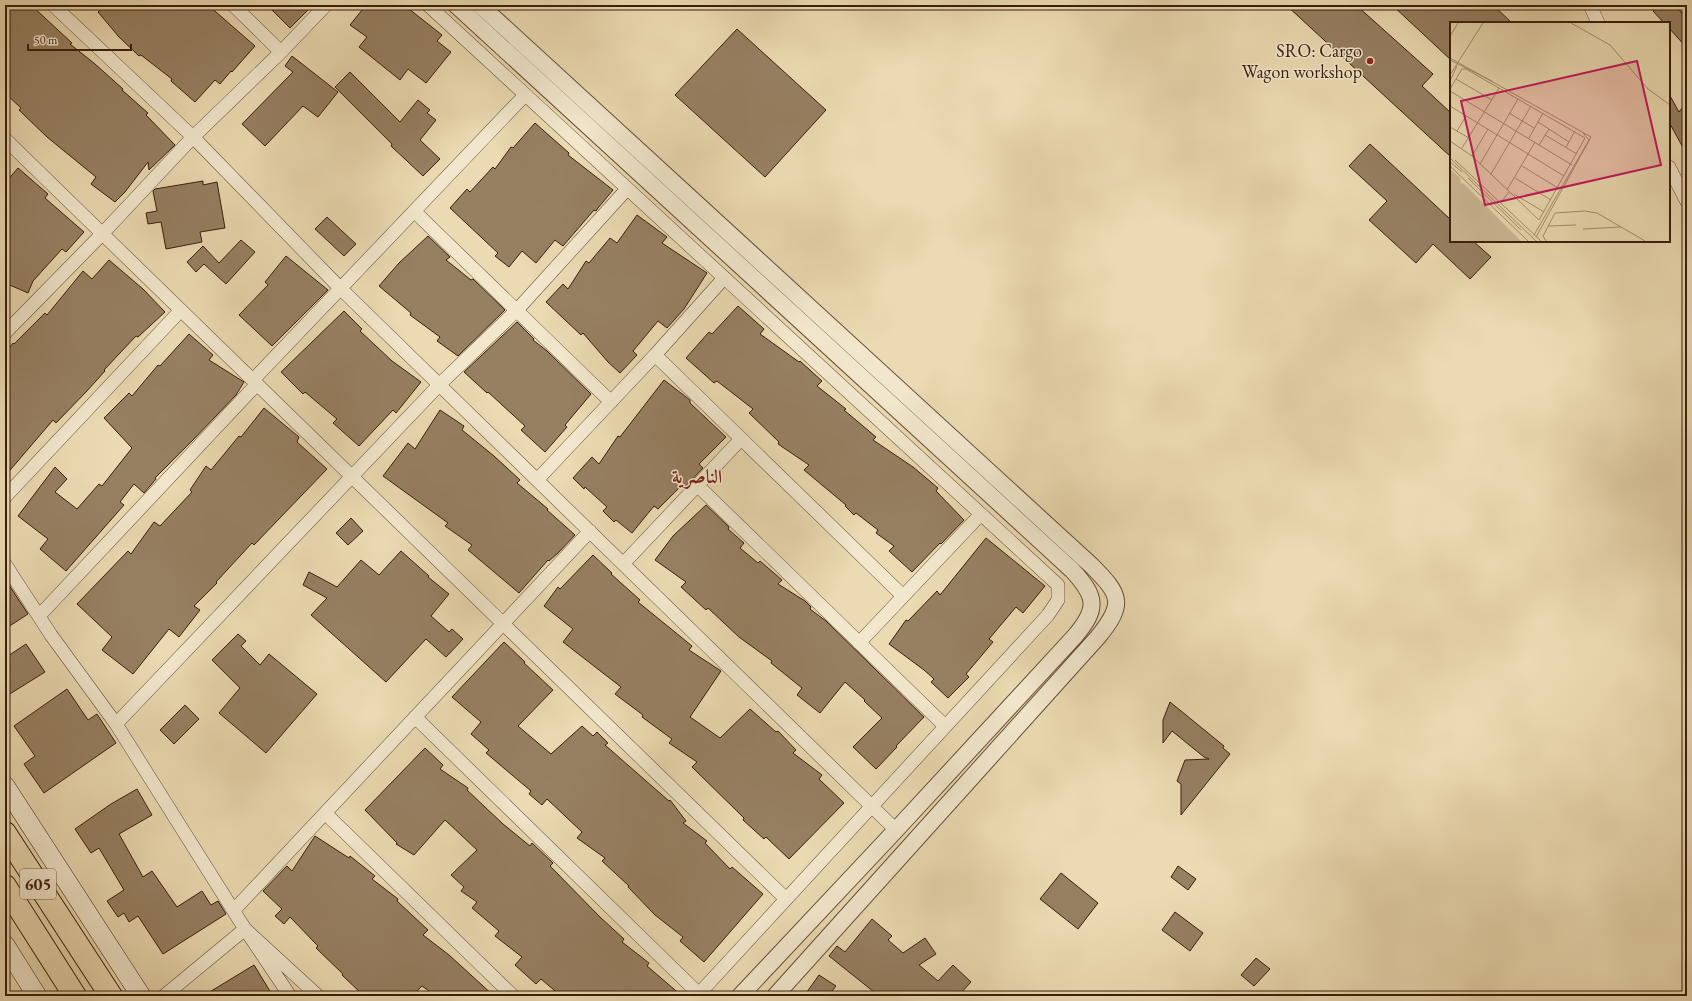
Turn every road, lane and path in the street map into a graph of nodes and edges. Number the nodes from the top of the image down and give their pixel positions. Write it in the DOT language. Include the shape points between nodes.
graph roads {
  1 [pos="53,5"];
  2 [pos="233,5"];
  3 [pos="326,5"];
  4 [pos="428,5"];
  5 [pos="456,5"];
  6 [pos="480,5"];
  7 [pos="1590,5"];
  8 [pos="1598,22"];
  9 [pos="282,52"];
  10 [pos="526,95"];
  11 [pos="193,137"];
  12 [pos="6,143"];
  13 [pos="1670,169"];
  14 [pos="627,189"];
  15 [pos="1687,202"];
  16 [pos="414,211"];
  17 [pos="103,233"];
  18 [pos="724,278"];
  19 [pos="340,288"];
  20 [pos="181,310"];
  21 [pos="517,310"];
  22 [pos="5,333"];
  23 [pos="655,355"];
  24 [pos="255,382"];
  25 [pos="439,384"];
  26 [pos="611,402"];
  27 [pos="741,439"];
  28 [pos="352,476"];
  29 [pos="537,480"];
  30 [pos="697,485"];
  31 [pos="5,497"];
  32 [pos="981,514"];
  33 [pos="590,531"];
  34 [pos="5,564"];
  35 [pos="623,564"];
  36 [pos="903,596"];
  37 [pos="39,616"];
  38 [pos="503,624"];
  39 [pos="859,643"];
  40 [pos="415,717"];
  41 [pos="116,724"];
  42 [pos="945,726"];
  43 [pos="5,786"];
  44 [pos="872,806"];
  45 [pos="325,813"];
  46 [pos="896,830"];
  47 [pos="5,833"];
  48 [pos="5,886"];
  49 [pos="786,899"];
  50 [pos="234,910"];
  51 [pos="245,929"];
  52 [pos="5,945"];
  53 [pos="698,995"];
  54 [pos="37,996"];
  55 [pos="75,996"];
  56 [pos="111,996"];
  57 [pos="141,996"];
  58 [pos="164,996"];
  59 [pos="290,996"];
  60 [pos="318,996"];
  61 [pos="513,996"];
  62 [pos="740,996"];
  63 [pos="775,996"];
  1 -- 11 [label="street"];
  2 -- 9 [label="street"];
  3 -- 9 [label="street"];
  4 -- 10 [label="street"];
  5 -- 46 [label="street" via="1067,565 1089,591 1092,607 1084,626"];
  6 -- 63 [label="street" via="1092,566 1107,581 1116,598 1114,614 1098,637"];
  7 -- 8 [label="street"];
  9 -- 11 [label="street"];
  10 -- 14 [label="street"];
  10 -- 16 [label="street"];
  11 -- 17 [label="street"];
  11 -- 19 [label="street"];
  12 -- 17 [label="street"];
  13 -- 15 [label="street"];
  14 -- 18 [label="street"];
  14 -- 21 [label="street"];
  16 -- 19 [label="street"];
  16 -- 21 [label="street"];
  17 -- 20 [label="street"];
  17 -- 22 [label="street"];
  18 -- 23 [label="street"];
  18 -- 32 [label="street"];
  19 -- 24 [label="street"];
  19 -- 25 [label="street"];
  20 -- 24 [label="street"];
  20 -- 31 [label="street"];
  21 -- 25 [label="street"];
  21 -- 26 [label="street"];
  23 -- 26 [label="street"];
  23 -- 27 [label="street"];
  24 -- 28 [label="street"];
  24 -- 37 [label="street"];
  25 -- 28 [label="street"];
  25 -- 29 [label="street"];
  26 -- 29 [label="street"];
  27 -- 30 [label="street"];
  27 -- 36 [label="street"];
  28 -- 38 [label="street"];
  28 -- 41 [label="street"];
  29 -- 33 [label="street"];
  30 -- 35 [label="street"];
  30 -- 39 [label="street"];
  32 -- 36 [label="street"];
  32 -- 42 [label="street" via="1058,585 1058,600"];
  33 -- 35 [label="street"];
  33 -- 38 [label="street"];
  34 -- 37 [label="street"];
  35 -- 44 [label="street"];
  36 -- 39 [label="street"];
  37 -- 41 [label="street"];
  38 -- 40 [label="street"];
  38 -- 49 [label="street"];
  39 -- 42 [label="street"];
  40 -- 45 [label="street"];
  40 -- 53 [label="street"];
  41 -- 50 [label="street"];
  42 -- 44 [label="street"];
  43 -- 57 [label="main road"];
  44 -- 46 [label="street"];
  44 -- 49 [label="street"];
  45 -- 50 [label="street"];
  45 -- 61 [label="street"];
  46 -- 62 [label="street"];
  47 -- 56 [label="highway, 605"];
  48 -- 55 [label="highway, 605"];
  49 -- 53 [label="street"];
  50 -- 51 [label="street"];
  51 -- 58 [label="street"];
  51 -- 59 [label="street"];
  51 -- 60 [label="street"];
  52 -- 54 [label="main road"];
}
